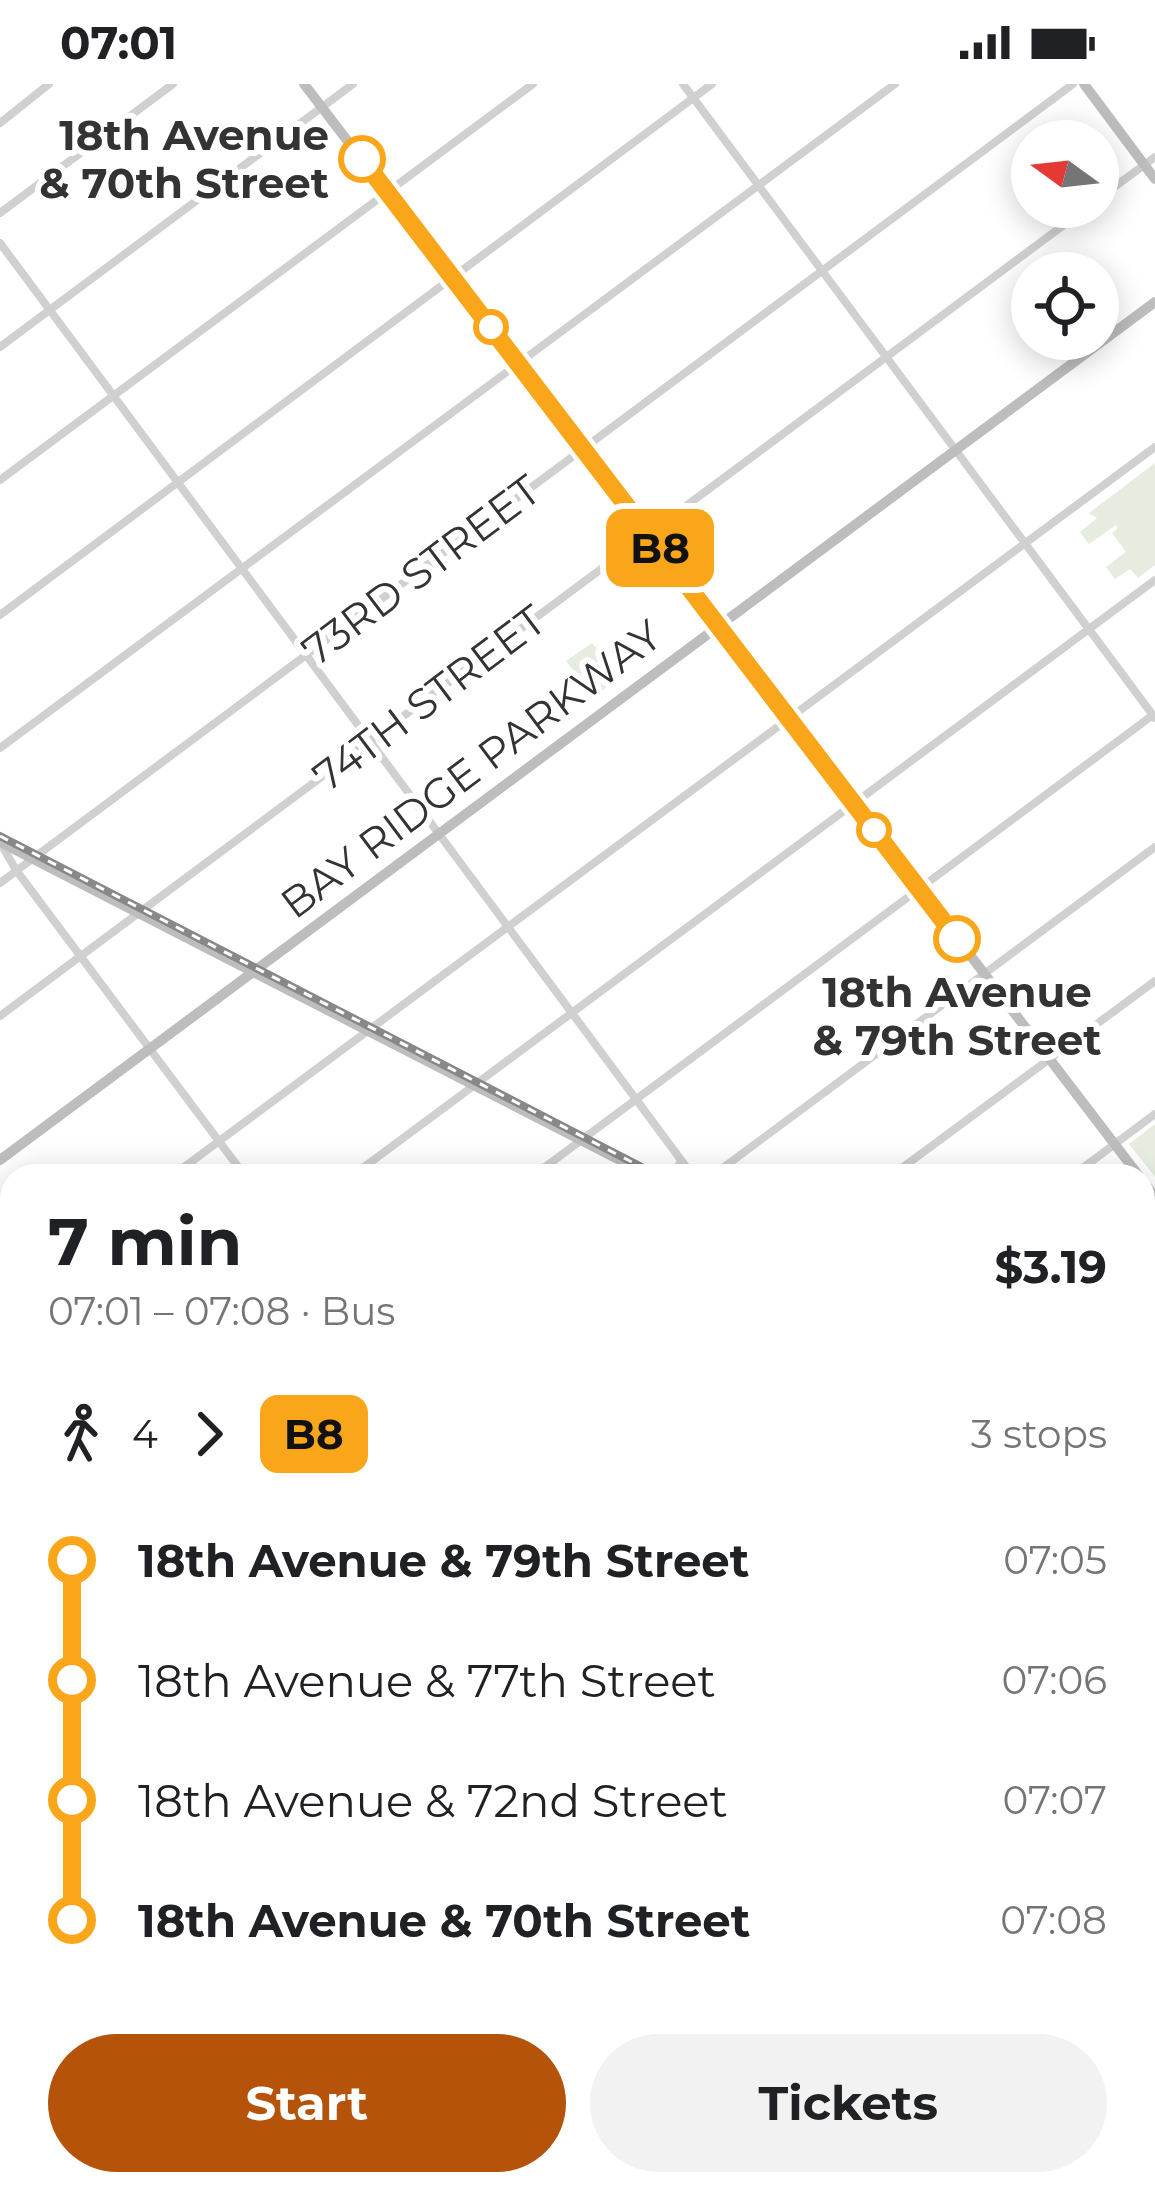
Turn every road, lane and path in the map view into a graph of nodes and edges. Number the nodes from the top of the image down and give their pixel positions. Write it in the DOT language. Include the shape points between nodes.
graph roads {
  1 [pos="49,84"];
  2 [pos="173,84"];
  3 [pos="304,84"];
  4 [pos="352,84"];
  5 [pos="533,84"];
  6 [pos="683,84"];
  7 [pos="712,84"];
  8 [pos="895,84"];
  9 [pos="1073,84"];
  10 [pos="1084,84"];
  11 [pos="693,98"];
  12 [pos="322,107"];
  13 [pos="0,123"];
  14 [pos="1150,161"];
  15 [pos="1155,179"];
  16 [pos="1119,184"];
  17 [pos="759,185"];
  18 [pos="387,192"];
  19 [pos="0,213"];
  20 [pos="1059,228"];
  21 [pos="0,243"];
  22 [pos="821,271"];
  23 [pos="452,278"];
  24 [pos="1155,302"];
  25 [pos="50,310"];
  26 [pos="0,346"];
  27 [pos="885,356"];
  28 [pos="518,363"];
  29 [pos="113,396"];
  30 [pos="1155,447"];
  31 [pos="584,449"];
  32 [pos="955,449"];
  33 [pos="0,480"];
  34 [pos="178,483"];
  35 [pos="650,534"];
  36 [pos="1025,543"];
  37 [pos="241,569"];
  38 [pos="1155,580"];
  39 [pos="0,614"];
  40 [pos="718,625"];
  41 [pos="1089,629"];
  42 [pos="305,655"];
  43 [pos="1154,715"];
  44 [pos="788,718"];
  45 [pos="370,741"];
  46 [pos="0,748"];
  47 [pos="854,803"];
  48 [pos="439,835"];
  49 [pos="0,842"];
  50 [pos="1155,848"];
  51 [pos="31,858"];
  52 [pos="16,870"];
  53 [pos="0,883"];
  54 [pos="919,888"];
  55 [pos="139,913"];
  56 [pos="508,927"];
  57 [pos="82,956"];
  58 [pos="254,971"];
  59 [pos="984,974"];
  60 [pos="1155,981"];
  61 [pos="570,1013"];
  62 [pos="0,1016"];
  63 [pos="368,1031"];
  64 [pos="150,1048"];
  65 [pos="1049,1059"];
  66 [pos="473,1086"];
  67 [pos="634,1099"];
  68 [pos="1155,1114"];
  69 [pos="581,1140"];
  70 [pos="220,1141"];
  71 [pos="1114,1144"];
  72 [pos="0,1160"];
  73 [pos="681,1161"];
  74 [pos="188,1164"];
  75 [pos="236,1164"];
  76 [pos="368,1164"];
  77 [pos="549,1164"];
  78 [pos="628,1164"];
  79 [pos="679,1164"];
  80 [pos="683,1164"];
  81 [pos="728,1164"];
  82 [pos="907,1164"];
  83 [pos="1088,1164"];
  84 [pos="1129,1164"];
  1 -- 13 [label="street"];
  2 -- 19 [label="street"];
  3 -- 12 [label="street"];
  4 -- 12 [label="street"];
  5 -- 18 [label="street"];
  6 -- 11 [label="street"];
  7 -- 11 [label="street"];
  8 -- 17 [label="street"];
  9 -- 22 [label="street, 73RD STREET"];
  10 -- 14 [label="street"];
  11 -- 17 [label="street"];
  11 -- 23 [label="street"];
  12 -- 18 [label="street"];
  12 -- 25 [label="street"];
  14 -- 15 [label="street"];
  14 -- 16 [label="street"];
  17 -- 22 [label="street"];
  17 -- 28 [label="street"];
  18 -- 23 [label="street"];
  18 -- 29 [label="street"];
  20 -- 27 [label="street, 74TH STREET"];
  21 -- 25 [label="street"];
  22 -- 27 [label="street"];
  22 -- 31 [label="street, 73RD STREET"];
  23 -- 28 [label="street"];
  23 -- 34 [label="street"];
  24 -- 32 [label="street, BAY RIDGE PARKWAY"];
  25 -- 26 [label="street"];
  25 -- 29 [label="street"];
  27 -- 32 [label="street"];
  27 -- 35 [label="street, 74TH STREET"];
  28 -- 31 [label="street"];
  28 -- 37 [label="street"];
  29 -- 33 [label="street"];
  29 -- 34 [label="street"];
  30 -- 36 [label="street"];
  31 -- 35 [label="street"];
  31 -- 42 [label="street, 73RD STREET"];
  32 -- 36 [label="street"];
  32 -- 40 [label="street, BAY RIDGE PARKWAY"];
  34 -- 37 [label="street"];
  34 -- 39 [label="street"];
  35 -- 40 [label="street"];
  35 -- 45 [label="street, 74TH STREET"];
  36 -- 41 [label="street"];
  36 -- 44 [label="street"];
  37 -- 42 [label="street"];
  37 -- 46 [label="street"];
  38 -- 41 [label="street"];
  40 -- 44 [label="street"];
  40 -- 48 [label="street, BAY RIDGE PARKWAY"];
  41 -- 43 [label="street"];
  41 -- 47 [label="street"];
  42 -- 45 [label="street"];
  42 -- 51 [label="street, 73RD STREET"];
  43 -- 54 [label="street"];
  44 -- 47 [label="street"];
  44 -- 56 [label="street"];
  45 -- 48 [label="street"];
  45 -- 55 [label="street, 74TH STREET"];
  47 -- 54 [label="street"];
  47 -- 61 [label="street"];
  48 -- 56 [label="street"];
  48 -- 58 [label="street, BAY RIDGE PARKWAY"];
  49 -- 51 [label="street"];
  49 -- 52 [label="street"];
  50 -- 59 [label="street"];
  51 -- 52 [label="street, 73RD STREET"];
  51 -- 55 [label="street"];
  52 -- 53 [label="street, 73RD STREET"];
  52 -- 57 [label="street"];
  54 -- 59 [label="street"];
  54 -- 67 [label="street"];
  55 -- 57 [label="street, 74TH STREET"];
  55 -- 58 [label="street"];
  56 -- 61 [label="street"];
  56 -- 63 [label="street"];
  57 -- 62 [label="street, 74TH STREET"];
  57 -- 64 [label="street"];
  58 -- 63 [label="street"];
  58 -- 64 [label="street, BAY RIDGE PARKWAY"];
  59 -- 65 [label="street"];
  59 -- 81 [label="street"];
  60 -- 65 [label="street"];
  61 -- 66 [label="street"];
  61 -- 67 [label="street"];
  63 -- 66 [label="street"];
  63 -- 70 [label="street"];
  64 -- 70 [label="street"];
  64 -- 72 [label="street, BAY RIDGE PARKWAY"];
  65 -- 71 [label="street"];
  65 -- 82 [label="street"];
  66 -- 69 [label="street"];
  66 -- 76 [label="street"];
  67 -- 69 [label="street"];
  67 -- 73 [label="street"];
  68 -- 71 [label="street"];
  69 -- 77 [label="street"];
  69 -- 78 [label="street"];
  70 -- 74 [label="street"];
  70 -- 75 [label="street"];
  71 -- 83 [label="street"];
  71 -- 84 [label="street"];
  73 -- 79 [label="street"];
  73 -- 80 [label="street"];
}
